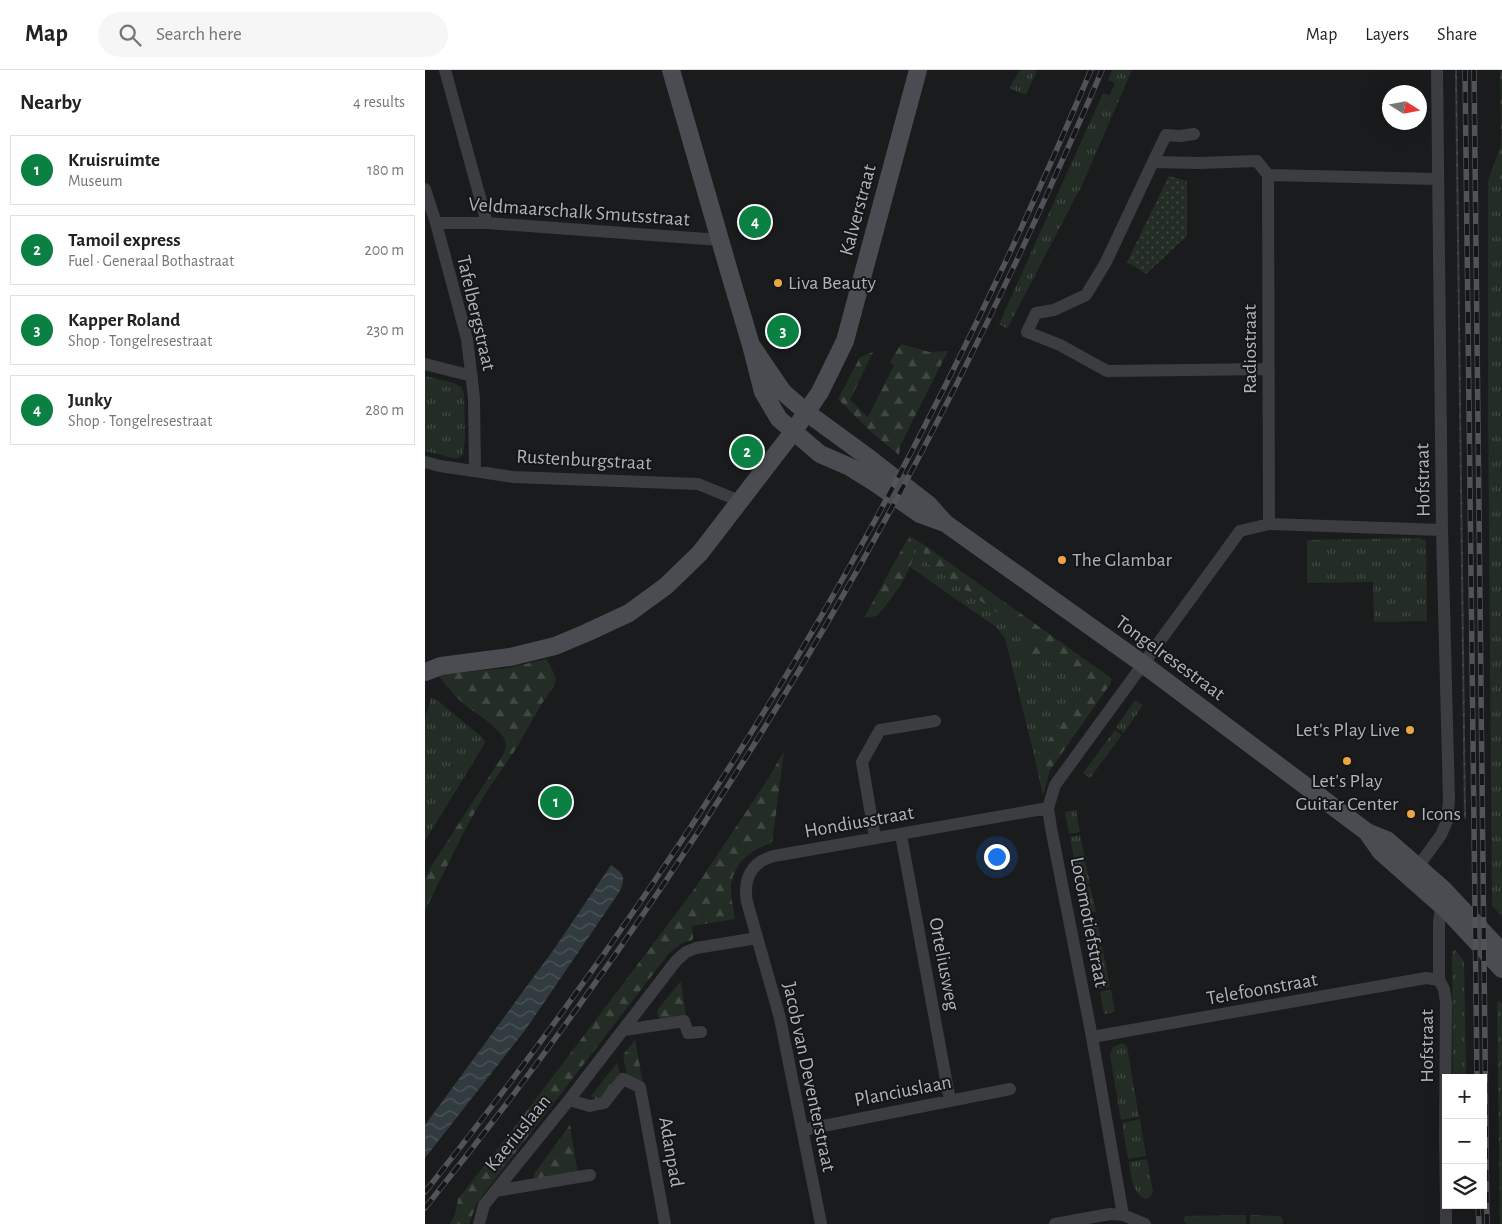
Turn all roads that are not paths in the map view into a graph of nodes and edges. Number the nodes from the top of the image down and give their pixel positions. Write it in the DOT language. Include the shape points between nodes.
graph roads {
  1 [pos="445,70"];
  2 [pos="671,70"];
  3 [pos="918,70"];
  4 [pos="1437,70"];
  5 [pos="1194,134"];
  6 [pos="1153,162"];
  7 [pos="1269,175"];
  8 [pos="1437,179"];
  9 [pos="425,189"];
  10 [pos="436,224"];
  11 [pos="487,224"];
  12 [pos="720,240"];
  13 [pos="751,345"];
  14 [pos="425,364"];
  15 [pos="1269,369"];
  16 [pos="472,376"];
  17 [pos="806,412"];
  18 [pos="793,432"];
  19 [pos="425,462"];
  20 [pos="475,471"];
  21 [pos="740,501"];
  22 [pos="945,523"];
  23 [pos="1269,524"];
  24 [pos="1442,530"];
  25 [pos="1143,664"];
  26 [pos="425,672"];
  27 [pos="935,721"];
  28 [pos="1048,808"];
  29 [pos="901,835"];
  30 [pos="875,838"];
  31 [pos="1414,872"];
  32 [pos="1442,897"];
  33 [pos="757,938"];
  34 [pos="1502,952"];
  35 [pos="1502,969"];
  36 [pos="1439,980"];
  37 [pos="624,1030"];
  38 [pos="701,1032"];
  39 [pos="1093,1036"];
  40 [pos="640,1087"];
  41 [pos="1010,1089"];
  42 [pos="569,1100"];
  43 [pos="950,1101"];
  44 [pos="803,1130"];
  45 [pos="1446,1164"];
  46 [pos="590,1175"];
  47 [pos="496,1191"];
  48 [pos="1446,1209"];
  49 [pos="1123,1215"];
  50 [pos="479,1224"];
  51 [pos="665,1224"];
  52 [pos="821,1224"];
  53 [pos="1055,1224"];
  54 [pos="1145,1224"];
  55 [pos="1446,1224"];
  1 -- 11 [label="street"];
  2 -- 12 [label="main road, Tongelresestraat"];
  3 -- 17 [label="main road, Kalverstraat" via="845,342"];
  4 -- 8 [label="street, Hofstraat"];
  5 -- 6 [label="street" via="1166,135"];
  6 -- 7 [label="street" via="1257,161"];
  6 -- 15 [label="street" via="1106,262 1086,295 1054,310 1037,313 1027,332 1060,345 1107,371"];
  7 -- 8 [label="street"];
  7 -- 15 [label="street, Radiostraat"];
  8 -- 24 [label="street, Hofstraat"];
  9 -- 10 [label="street, Tafelbergstraat"];
  10 -- 11 [label="street, Veldmaarschalk Smutsstraat"];
  10 -- 16 [label="street, Tafelbergstraat" via="467,339"];
  11 -- 12 [label="street, Veldmaarschalk Smutsstraat"];
  12 -- 13 [label="main road, Tongelresestraat"];
  13 -- 17 [label="main road, Tongelresestraat" via="783,392"];
  13 -- 18 [label="main road, Tongelresestraat" via="763,392 779,419"];
  14 -- 16 [label="street"];
  15 -- 23 [label="street, Radiostraat"];
  16 -- 20 [label="street, Tafelbergstraat"];
  17 -- 18 [label="main road, Kalverstraat"];
  17 -- 22 [label="main road, Tongelresestraat" via="928,504"];
  18 -- 21 [label="main road, Kalverstraat"];
  18 -- 22 [label="main road, Tongelresestraat" via="820,454 850,467 921,514"];
  19 -- 20 [label="street, Rustenburgstraat"];
  20 -- 21 [label="street, Rustenburgstraat" via="513,477 698,484"];
  21 -- 26 [label="main road, Kalverstraat" via="700,553 666,586 629,613 555,646 441,666"];
  22 -- 25 [label="main road, Tongelresestraat"];
  23 -- 24 [label="street"];
  23 -- 25 [label="street" via="1240,531"];
  24 -- 31 [label="street, Hofstraat" via="1447,821 1441,835"];
  25 -- 28 [label="street" via="1055,786"];
  25 -- 31 [label="main road, Tongelresestraat" via="1367,832 1381,852"];
  27 -- 30 [label="street" via="880,730 863,762"];
  28 -- 29 [label="street, Hondiusstraat"];
  28 -- 39 [label="street, Locomotiefstraat"];
  29 -- 30 [label="street, Hondiusstraat"];
  29 -- 43 [label="street, Orteliusweg"];
  30 -- 33 [label="street, Hondiusstraat" via="774,856 757,863 745,890"];
  31 -- 32 [label="main road, Tongelresestraat"];
  32 -- 34 [label="main road, Tongelresestraat"];
  32 -- 35 [label="main road, Tongelresestraat"];
  32 -- 36 [label="street, Hofstraat"];
  33 -- 37 [label="street, Kaeriuslaan" via="685,952"];
  33 -- 44 [label="street, Jacob van Deventerstraat" via="780,1018"];
  36 -- 39 [label="street, Telefoonstraat" via="1426,978"];
  36 -- 45 [label="street, Hofstraat" via="1446,1002"];
  37 -- 38 [label="street" via="684,1021 688,1034"];
  37 -- 42 [label="street, Kaeriuslaan"];
  39 -- 49 [label="street, Locomotiefstraat"];
  40 -- 42 [label="street, Kaeriuslaan" via="623,1079 604,1103 590,1106"];
  40 -- 51 [label="street, Adanpad"];
  41 -- 43 [label="street, Planciuslaan"];
  42 -- 47 [label="street, Kaeriuslaan"];
  43 -- 44 [label="street, Planciuslaan"];
  44 -- 52 [label="street, Jacob van Deventerstraat"];
  46 -- 47 [label="street, Kaeriuslaan"];
  47 -- 50 [label="street, Kaeriuslaan" via="484,1205"];
  48 -- 55 [label="street, Hofstraat"];
  49 -- 53 [label="street" via="1110,1214"];
  49 -- 54 [label="street"];
}
